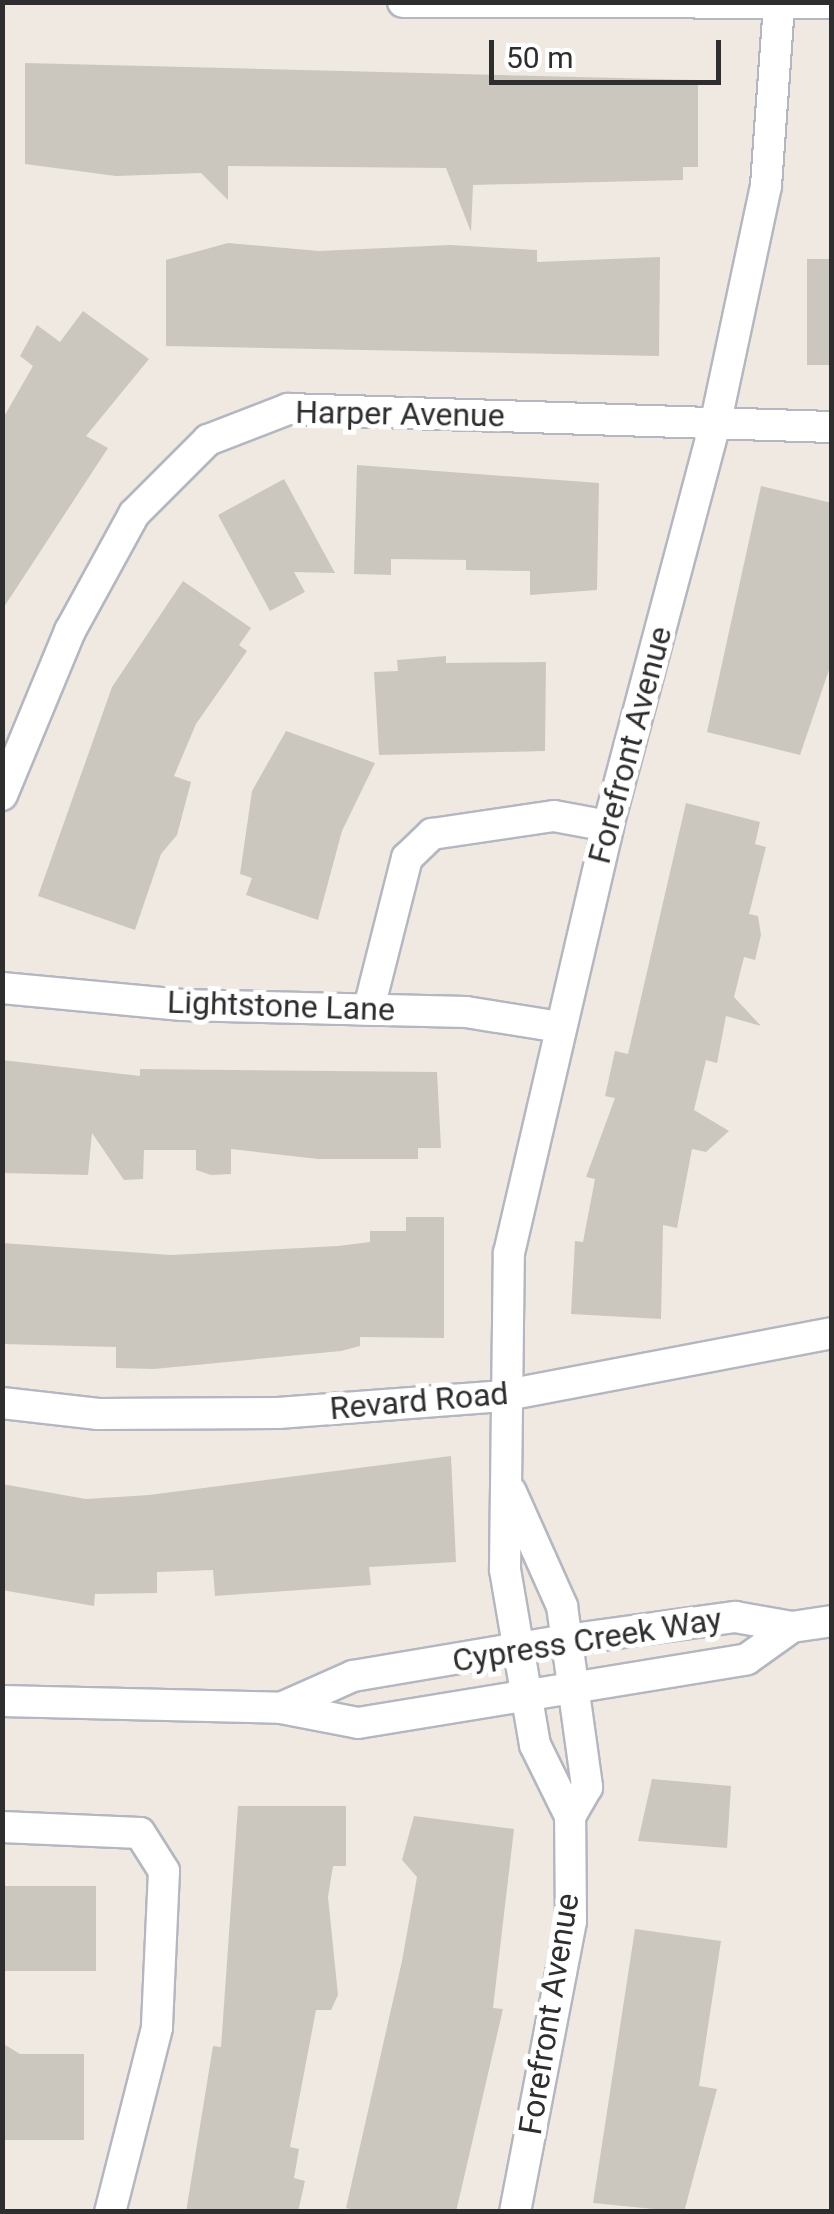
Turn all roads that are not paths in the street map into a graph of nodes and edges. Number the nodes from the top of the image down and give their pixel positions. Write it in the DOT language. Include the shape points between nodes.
graph roads {
  1 [pos="404,2"];
  2 [pos="832,3"];
  3 [pos="778,4"];
  4 [pos="716,421"];
  5 [pos="832,428"];
  6 [pos="2,795"];
  7 [pos="608,826"];
  8 [pos="2,988"];
  9 [pos="369,1008"];
  10 [pos="560,1027"];
  11 [pos="832,1333"];
  12 [pos="502,1396"];
  13 [pos="2,1403"];
  14 [pos="509,1489"];
  15 [pos="832,1621"];
  16 [pos="792,1627"];
  17 [pos="566,1640"];
  18 [pos="518,1648"];
  19 [pos="573,1688"];
  20 [pos="527,1697"];
  21 [pos="2,1702"];
  22 [pos="281,1708"];
  23 [pos="570,1816"];
  24 [pos="2,1827"];
  25 [pos="110,2212"];
  26 [pos="515,2212"];
  1 -- 3 [label="street"];
  2 -- 3 [label="street"];
  3 -- 4 [label="street, Forefront Avenue" via="766,186"];
  4 -- 5 [label="street, Harper Avenue"];
  4 -- 6 [label="street, Harper Avenue" via="288,409 208,440 134,514 70,632"];
  4 -- 7 [label="street, Forefront Avenue"];
  7 -- 9 [label="street" via="554,816 432,834 407,858"];
  7 -- 10 [label="street, Forefront Avenue"];
  8 -- 9 [label="street, Lightstone Lane"];
  9 -- 10 [label="street, Lightstone Lane"];
  10 -- 12 [label="street, Forefront Avenue" via="509,1253"];
  11 -- 12 [label="street, Revard Road"];
  12 -- 13 [label="street, Revard Road" via="278,1413 98,1414"];
  12 -- 14 [label="street, Forefront Avenue"];
  14 -- 17 [label="street, Forefront Avenue" via="547,1560"];
  14 -- 18 [label="street, Forefront Avenue" via="505,1569"];
  15 -- 16 [label="street"];
  16 -- 17 [label="street, Cypress Creek Way" via="735,1616"];
  16 -- 19 [label="street, Cypress Creek Way" via="746,1659"];
  17 -- 18 [label="street, Cypress Creek Way"];
  17 -- 19 [label="street, Forefront Avenue"];
  18 -- 20 [label="street, Forefront Avenue"];
  18 -- 22 [label="street, Cypress Creek Way" via="353,1676"];
  19 -- 20 [label="street, Cypress Creek Way"];
  19 -- 23 [label="street, Forefront Avenue" via="587,1787"];
  20 -- 22 [label="street, Cypress Creek Way" via="358,1723"];
  20 -- 23 [label="street, Forefront Avenue" via="534,1744"];
  21 -- 22 [label="street"];
  23 -- 26 [label="street, Forefront Avenue" via="570,1920"];
  24 -- 25 [label="street" via="116,1829 154,1844 164,1871 157,2028"];
}
